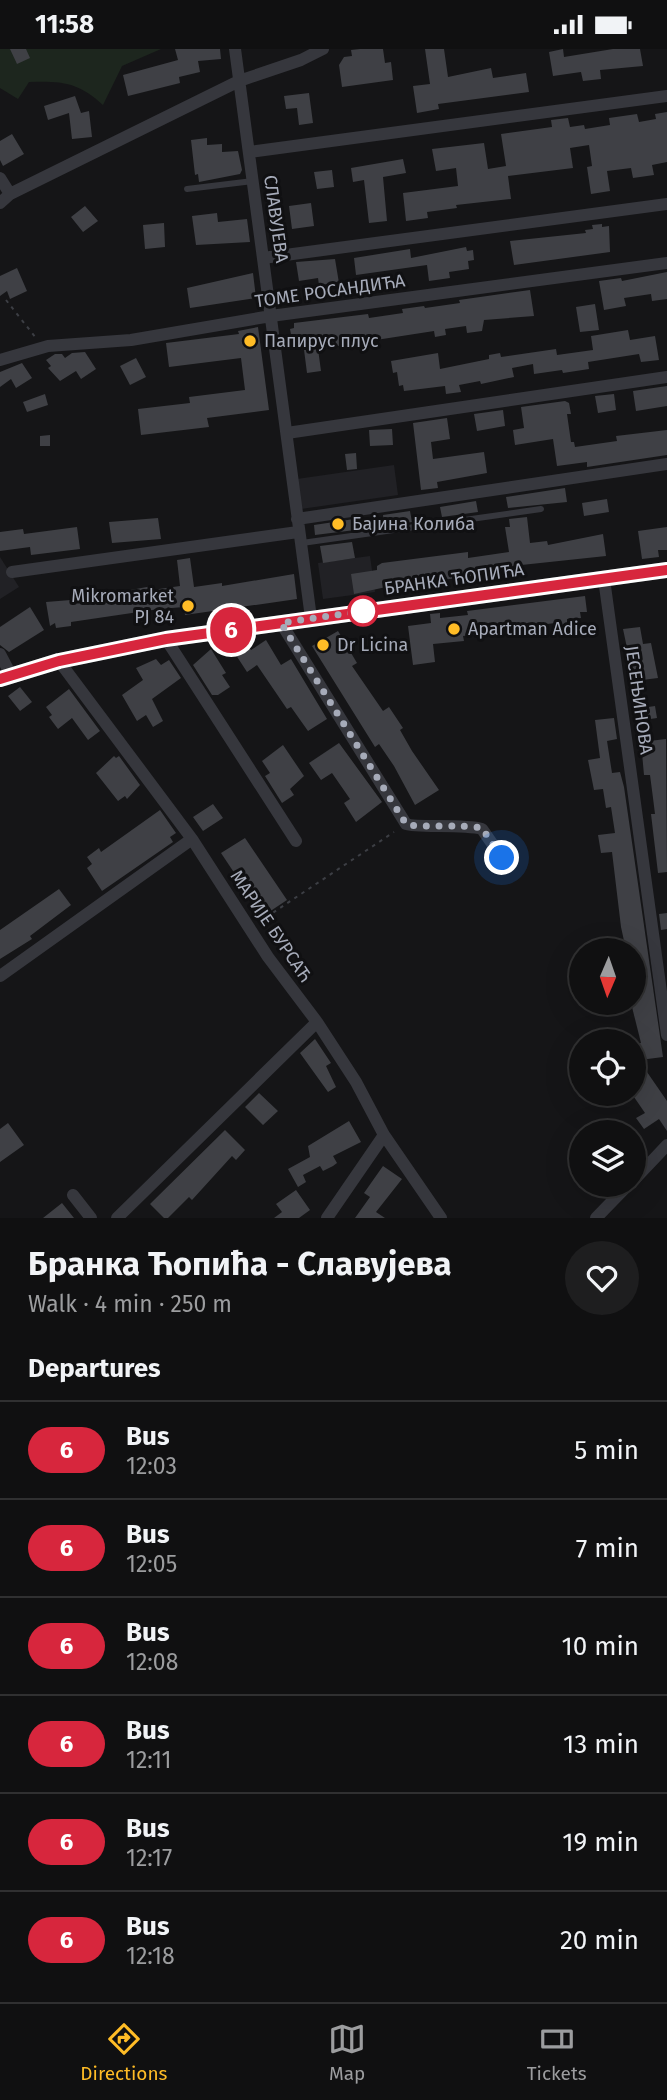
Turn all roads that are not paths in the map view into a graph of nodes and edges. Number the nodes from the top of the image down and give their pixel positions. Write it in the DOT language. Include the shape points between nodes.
graph roads {
  1 [pos="235,49"];
  2 [pos="323,49"];
  3 [pos="239,81"];
  4 [pos="667,96"];
  5 [pos="249,152"];
  6 [pos="0,178"];
  7 [pos="253,181"];
  8 [pos="187,189"];
  9 [pos="5,198"];
  10 [pos="667,204"];
  11 [pos="263,258"];
  12 [pos="667,263"];
  13 [pos="271,316"];
  14 [pos="0,360"];
  15 [pos="667,377"];
  16 [pos="286,433"];
  17 [pos="667,464"];
  18 [pos="541,509"];
  19 [pos="298,531"];
  20 [pos="667,570"];
  21 [pos="12,572"];
  22 [pos="604,579"];
  23 [pos="311,618"];
  24 [pos="281,623"];
  25 [pos="166,639"];
  26 [pos="0,654"];
  27 [pos="59,661"];
  28 [pos="6,677"];
  29 [pos="192,839"];
  30 [pos="296,841"];
  31 [pos="502,858"];
  32 [pos="0,976"];
  33 [pos="317,1022"];
  34 [pos="667,1035"];
  35 [pos="384,1135"];
  36 [pos="667,1145"];
  37 [pos="646,1167"];
  38 [pos="73,1195"];
  39 [pos="616,1197"];
  40 [pos="92,1218"];
  41 [pos="117,1218"];
  42 [pos="327,1218"];
  43 [pos="441,1218"];
  44 [pos="596,1218"];
  1 -- 3 [label="street, СЛАВУЈЕВА"];
  2 -- 3 [label="street"];
  3 -- 5 [label="street, СЛАВУЈЕВА"];
  3 -- 9 [label="street"];
  4 -- 5 [label="street"];
  5 -- 7 [label="street, СЛАВУЈЕВА"];
  6 -- 9 [label="street"];
  7 -- 8 [label="lane"];
  7 -- 11 [label="street, СЛАВУЈЕВА"];
  10 -- 11 [label="street"];
  11 -- 13 [label="street, СЛАВУЈЕВА"];
  12 -- 13 [label="street, ТОМЕ РОСАНДИЋА"];
  13 -- 14 [label="street, ТОМЕ РОСАНДИЋА" via="131,341 48,347"];
  13 -- 16 [label="street, СЛАВУЈЕВА"];
  15 -- 16 [label="street"];
  16 -- 19 [label="street, СЛАВУЈЕВА"];
  17 -- 19 [label="street"];
  18 -- 19 [label="lane"];
  19 -- 21 [label="street"];
  19 -- 23 [label="street, СЛАВУЈЕВА"];
  20 -- 22 [label="street, БРАНКА ЋОПИЋА"];
  22 -- 23 [label="street, БРАНКА ЋОПИЋА"];
  22 -- 34 [label="street, ЈЕСЕЊИНОВА"];
  23 -- 24 [label="street, БРАНКА ЋОПИЋА"];
  24 -- 25 [label="street, БРАНКА ЋОПИЋА"];
  24 -- 31 [label="street" via="406,824 482,828"];
  25 -- 27 [label="street, БРАНКА ЋОПИЋА"];
  25 -- 30 [label="street"];
  26 -- 28 [label="street"];
  27 -- 28 [label="street, БРАНКА ЋОПИЋА"];
  27 -- 29 [label="street, МАРИЈЕ БУРСАЋ"];
  29 -- 32 [label="street"];
  29 -- 33 [label="street, МАРИЈЕ БУРСАЋ"];
  33 -- 35 [label="street, МАРИЈЕ БУРСАЋ"];
  33 -- 41 [label="street"];
  35 -- 42 [label="street"];
  35 -- 43 [label="street, МАРИЈЕ БУРСАЋ"];
  36 -- 37 [label="street"];
  38 -- 40 [label="street"];
  39 -- 44 [label="street"];
}
